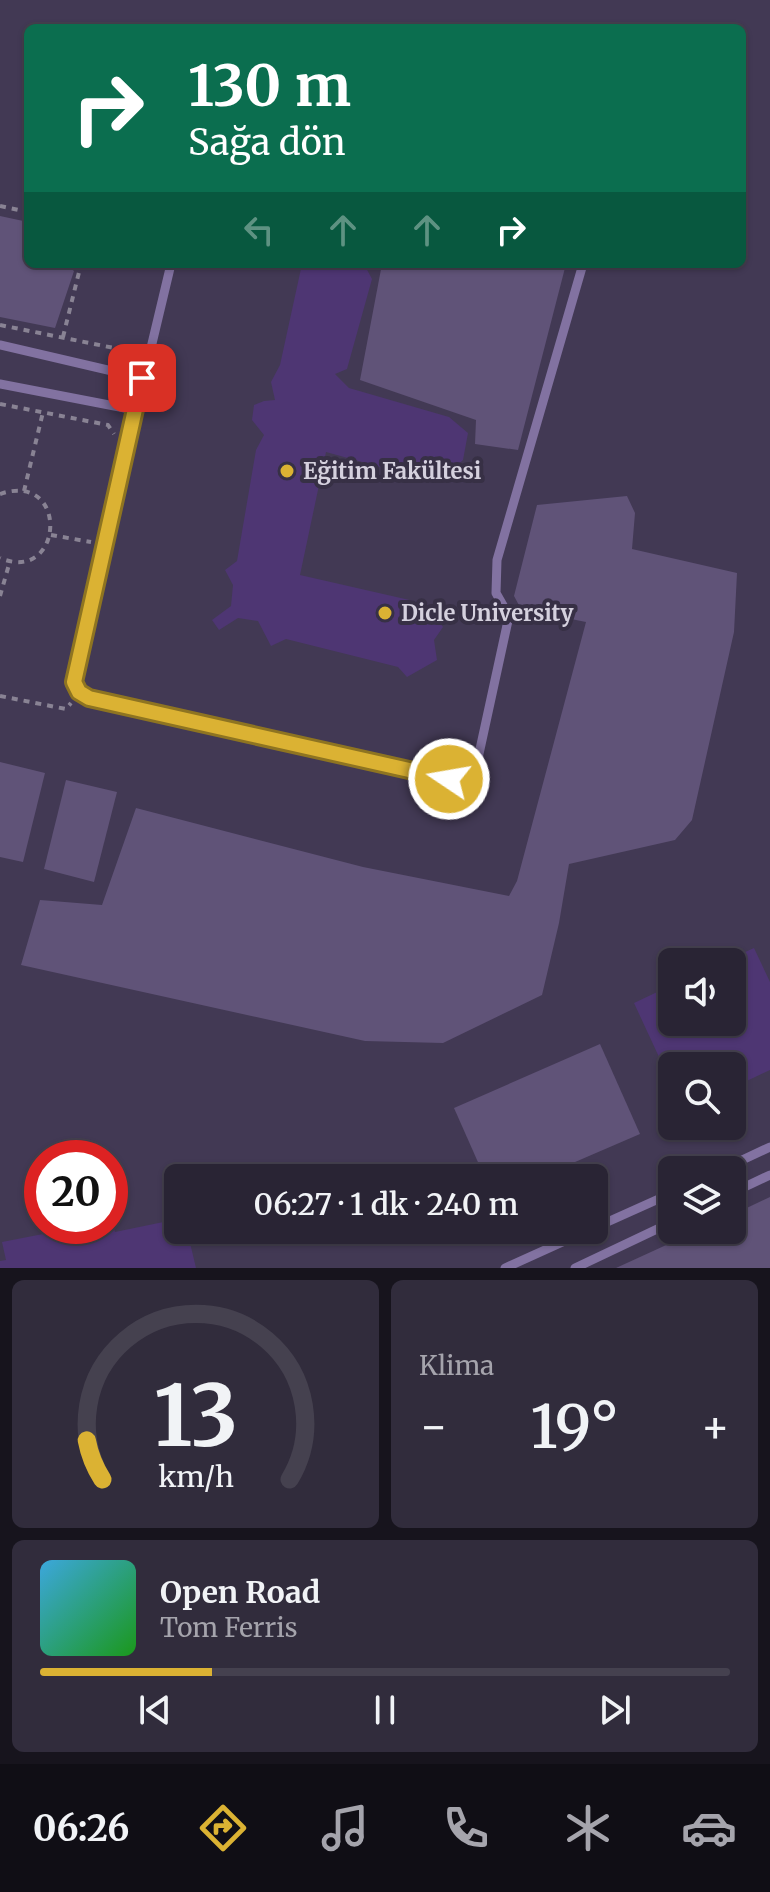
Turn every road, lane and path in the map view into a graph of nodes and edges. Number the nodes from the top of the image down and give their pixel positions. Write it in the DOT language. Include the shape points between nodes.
graph roads {
  1 [pos="0,206"];
  2 [pos="24,211"];
  3 [pos="80,268"];
  4 [pos="170,268"];
  5 [pos="582,268"];
  6 [pos="0,325"];
  7 [pos="140,336"];
  8 [pos="63,337"];
  9 [pos="0,345"];
  10 [pos="142,378"];
  11 [pos="0,384"];
  12 [pos="0,404"];
  13 [pos="135,410"];
  14 [pos="43,412"];
  15 [pos="117,438"];
  16 [pos="24,492"];
  17 [pos="0,494"];
  18 [pos="51,535"];
  19 [pos="92,542"];
  20 [pos="0,558"];
  21 [pos="10,561"];
  22 [pos="0,596"];
  23 [pos="79,692"];
  24 [pos="0,696"];
  25 [pos="770,1147"];
  26 [pos="746,1158"];
  27 [pos="770,1175"];
  28 [pos="746,1186"];
  29 [pos="658,1199"];
  30 [pos="608,1222"];
  31 [pos="658,1229"];
  32 [pos="559,1244"];
  33 [pos="505,1268"];
  34 [pos="575,1268"];
  1 -- 2 [label="path"];
  3 -- 8 [label="path"];
  4 -- 10 [label="lane"];
  5 -- 23 [label="lane" via="497,560 496,593 509,616 477,763 449,779"];
  6 -- 8 [label="path"];
  7 -- 8 [label="path" via="136,349 129,351"];
  9 -- 10 [label="lane"];
  10 -- 13 [label="lane"];
  11 -- 13 [label="lane"];
  12 -- 14 [label="path"];
  13 -- 23 [label="lane" via="74,682"];
  14 -- 15 [label="path" via="108,425"];
  14 -- 16 [label="path"];
  16 -- 17 [label="path"];
  16 -- 18 [label="path" via="49,512"];
  18 -- 19 [label="path"];
  18 -- 21 [label="path" via="38,554"];
  20 -- 21 [label="path"];
  21 -- 22 [label="path"];
  23 -- 24 [label="path" via="66,709"];
  25 -- 26 [label="lane"];
  27 -- 28 [label="lane"];
  29 -- 30 [label="lane"];
  31 -- 34 [label="lane"];
  32 -- 33 [label="lane"];
}
